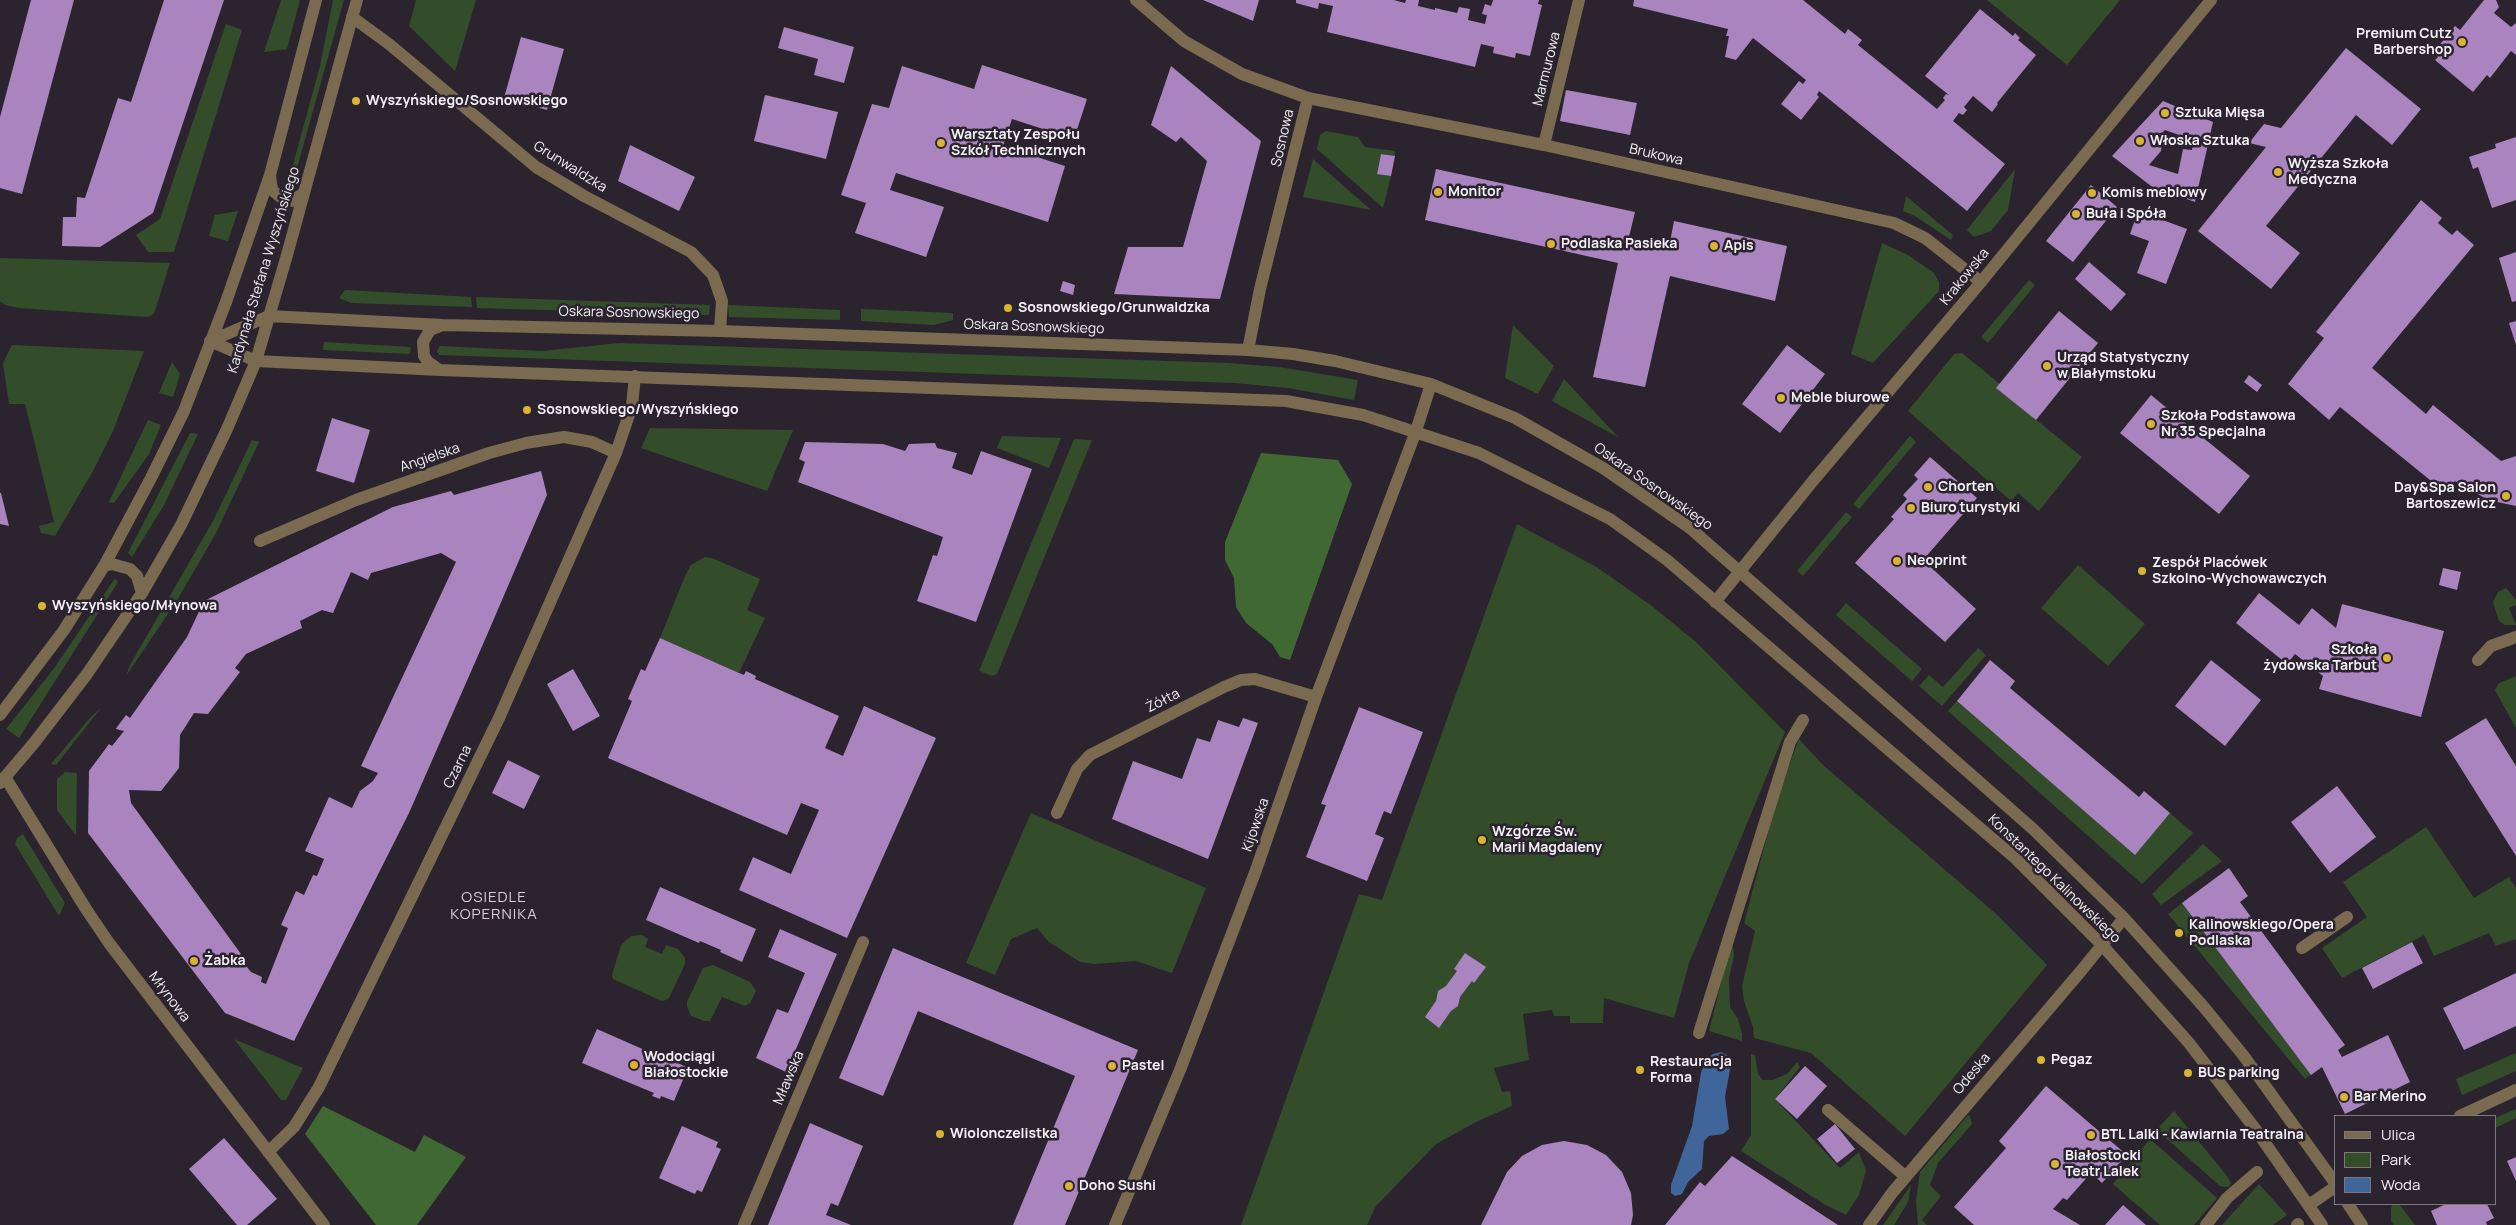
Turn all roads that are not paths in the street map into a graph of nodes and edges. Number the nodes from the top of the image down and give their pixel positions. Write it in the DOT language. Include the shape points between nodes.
graph roads {
  1 [pos="316,0"];
  2 [pos="357,0"];
  3 [pos="1136,0"];
  4 [pos="1579,0"];
  5 [pos="2210,0"];
  6 [pos="352,17"];
  7 [pos="1308,98"];
  8 [pos="1544,145"];
  9 [pos="270,175"];
  10 [pos="304,193"];
  11 [pos="1981,282"];
  12 [pos="269,316"];
  13 [pos="443,325"];
  14 [pos="720,331"];
  15 [pos="210,342"];
  16 [pos="1248,350"];
  17 [pos="256,361"];
  18 [pos="440,370"];
  19 [pos="635,376"];
  20 [pos="1432,384"];
  21 [pos="1416,431"];
  22 [pos="616,453"];
  23 [pos="260,541"];
  24 [pos="104,566"];
  25 [pos="1740,571"];
  26 [pos="142,593"];
  27 [pos="1715,602"];
  28 [pos="2516,637"];
  29 [pos="2478,660"];
  30 [pos="1316,697"];
  31 [pos="0,715"];
  32 [pos="1803,720"];
  33 [pos="3,780"];
  34 [pos="1057,813"];
  35 [pos="2348,917"];
  36 [pos="2124,918"];
  37 [pos="863,942"];
  38 [pos="2102,945"];
  39 [pos="2302,948"];
  40 [pos="1699,1033"];
  41 [pos="2516,1090"];
  42 [pos="1828,1110"];
  43 [pos="2462,1115"];
  44 [pos="268,1152"];
  45 [pos="2257,1172"];
  46 [pos="1906,1177"];
  47 [pos="2334,1182"];
  48 [pos="2334,1188"];
  49 [pos="2309,1205"];
  50 [pos="2349,1205"];
  51 [pos="324,1225"];
  52 [pos="744,1225"];
  53 [pos="1116,1225"];
  54 [pos="1869,1225"];
  55 [pos="2206,1225"];
  56 [pos="2322,1225"];
  57 [pos="2362,1225"];
  1 -- 9 [label="street, Kardynała Stefana Wyszyńskiego"];
  2 -- 6 [label="street, Kardynała Stefana Wyszyńskiego"];
  3 -- 7 [label="street, Sosnowa" via="1184,41 1242,74"];
  4 -- 8 [label="street, Marmurowa"];
  5 -- 11 [label="street, Krakowska"];
  6 -- 10 [label="street, Kardynała Stefana Wyszyńskiego"];
  6 -- 14 [label="street, Grunwaldzka" via="536,167 691,252 712,275 722,301"];
  7 -- 8 [label="street, Brukowa"];
  7 -- 16 [label="street, Sosnowa"];
  8 -- 11 [label="street, Brukowa" via="1894,223 1925,238"];
  9 -- 10 [label="street" via="272,190 284,200 292,202"];
  9 -- 15 [label="street, Kardynała Stefana Wyszyńskiego"];
  10 -- 12 [label="street, Kardynała Stefana Wyszyńskiego"];
  11 -- 25 [label="street, Krakowska"];
  12 -- 13 [label="street, Oskara Sosnowskiego"];
  12 -- 15 [label="street"];
  12 -- 17 [label="street, Kardynała Stefana Wyszyńskiego"];
  13 -- 14 [label="street, Oskara Sosnowskiego"];
  13 -- 18 [label="street" via="430,330 423,342 424,356"];
  14 -- 16 [label="street, Oskara Sosnowskiego"];
  15 -- 17 [label="street"];
  15 -- 24 [label="street, Kardynała Stefana Wyszyńskiego" via="184,411"];
  16 -- 20 [label="street, Oskara Sosnowskiego" via="1335,360"];
  17 -- 18 [label="street"];
  17 -- 26 [label="street, Kardynała Stefana Wyszyńskiego" via="181,525"];
  18 -- 19 [label="street"];
  19 -- 21 [label="street" via="1286,401 1363,415"];
  19 -- 22 [label="street, Czarna" via="632,406"];
  20 -- 21 [label="street, Kijowska"];
  20 -- 25 [label="street, Oskara Sosnowskiego" via="1514,418 1604,468 1690,528"];
  21 -- 27 [label="street" via="1479,453 1610,519 1667,560"];
  21 -- 30 [label="street, Kijowska"];
  22 -- 23 [label="street, Angielska" via="592,442 564,437 526,443 356,500"];
  22 -- 44 [label="street, Czarna" via="499,718 323,1079 294,1128"];
  24 -- 26 [label="street" via="122,565 130,569 137,576"];
  24 -- 31 [label="street, Kardynała Stefana Wyszyńskiego" via="64,630"];
  25 -- 27 [label="street, Krakowska"];
  25 -- 36 [label="street, Konstantego Kalinowskiego" via="2033,829"];
  26 -- 33 [label="street, Kardynała Stefana Wyszyńskiego" via="87,674"];
  27 -- 38 [label="street, Konstantego Kalinowskiego" via="2015,858"];
  28 -- 29 [label="street" via="2491,646"];
  30 -- 34 [label="street, Żółta" via="1255,679 1240,680 1224,687 1090,755 1077,769"];
  30 -- 53 [label="street, Kijowska" via="1256,870"];
  32 -- 40 [label="street" via="1790,742"];
  33 -- 44 [label="street, Młynowa" via="103,934"];
  35 -- 39 [label="street"];
  36 -- 38 [label="street, Odeska"];
  36 -- 47 [label="street, Konstantego Kalinowskiego" via="2243,1056"];
  37 -- 52 [label="street, Mławska"];
  38 -- 46 [label="street, Odeska"];
  38 -- 49 [label="street, Konstantego Kalinowskiego" via="2216,1076"];
  41 -- 43 [label="street"];
  42 -- 46 [label="street"];
  44 -- 51 [label="street, Młynowa"];
  45 -- 55 [label="street" via="2227,1198"];
  46 -- 54 [label="street, Odeska"];
  48 -- 49 [label="street"];
  49 -- 56 [label="street, Konstantego Kalinowskiego"];
  50 -- 57 [label="street"];
}
